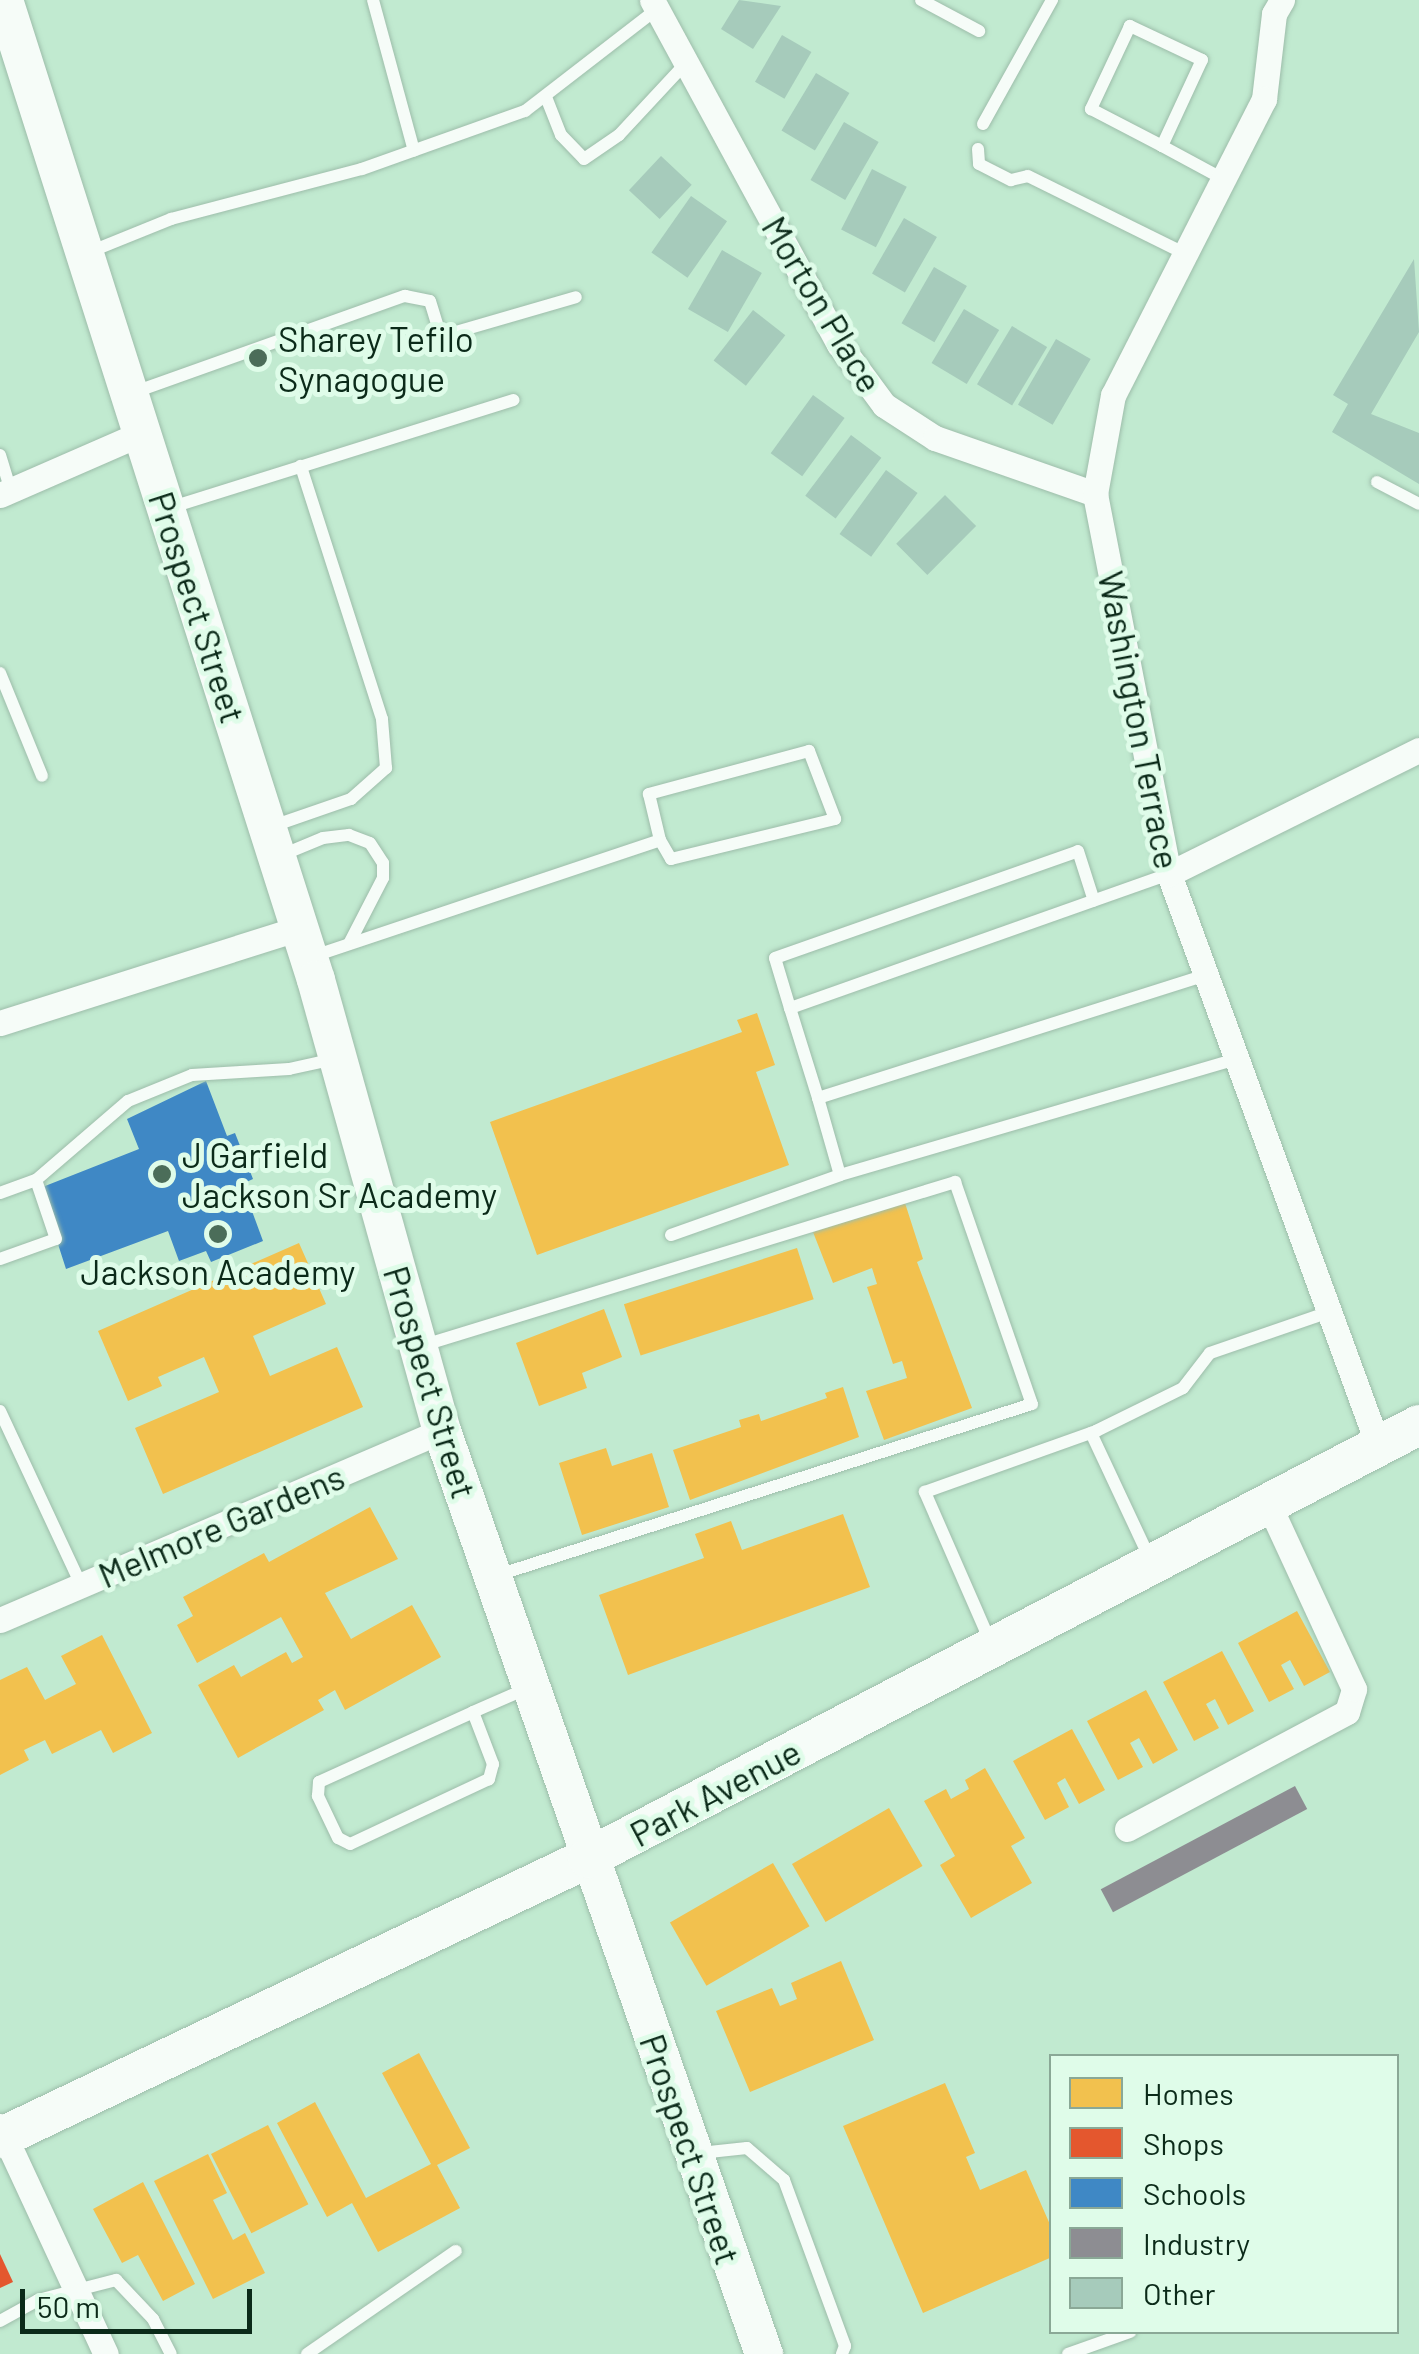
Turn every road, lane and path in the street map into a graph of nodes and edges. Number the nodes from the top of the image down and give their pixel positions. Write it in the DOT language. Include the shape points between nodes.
graph roads {
  1 [pos="4,0"];
  2 [pos="373,0"];
  3 [pos="921,0"];
  4 [pos="1052,0"];
  5 [pos="1282,0"];
  6 [pos="654,4"];
  7 [pos="978,31"];
  8 [pos="686,63"];
  9 [pos="546,97"];
  10 [pos="984,124"];
  11 [pos="1162,146"];
  12 [pos="978,148"];
  13 [pos="414,150"];
  14 [pos="1223,178"];
  15 [pos="1184,253"];
  16 [pos="85,254"];
  17 [pos="576,297"];
  18 [pos="130,394"];
  19 [pos="513,400"];
  20 [pos="142,433"];
  21 [pos="0,455"];
  22 [pos="302,466"];
  23 [pos="1377,482"];
  24 [pos="5,492"];
  25 [pos="1095,494"];
  26 [pos="1419,504"];
  27 [pos="166,509"];
  28 [pos="0,673"];
  29 [pos="1419,750"];
  30 [pos="42,776"];
  31 [pos="660,840"];
  32 [pos="273,842"];
  33 [pos="1169,874"];
  34 [pos="1094,901"];
  35 [pos="304,942"];
  36 [pos="349,944"];
  37 [pos="1206,975"];
  38 [pos="790,1008"];
  39 [pos="0,1023"];
  40 [pos="338,1058"];
  41 [pos="1227,1062"];
  42 [pos="818,1098"];
  43 [pos="840,1176"];
  44 [pos="36,1180"];
  45 [pos="0,1193"];
  46 [pos="671,1235"];
  47 [pos="0,1259"];
  48 [pos="1329,1312"];
  49 [pos="418,1346"];
  50 [pos="0,1411"];
  51 [pos="1419,1425"];
  52 [pos="442,1431"];
  53 [pos="1090,1433"];
  54 [pos="1378,1446"];
  55 [pos="1268,1503"];
  56 [pos="1152,1563"];
  57 [pos="492,1576"];
  58 [pos="81,1585"];
  59 [pos="0,1618"];
  60 [pos="992,1647"];
  61 [pos="530,1687"];
  62 [pos="474,1712"];
  63 [pos="1127,1829"];
  64 [pos="588,1858"];
  65 [pos="2,2133"];
  66 [pos="694,2155"];
  67 [pos="456,2251"];
  68 [pos="76,2290"];
  69 [pos="0,2321"];
  70 [pos="1124,2334"];
  71 [pos="106,2354"];
  72 [pos="171,2354"];
  73 [pos="307,2354"];
  74 [pos="764,2354"];
  75 [pos="842,2354"];
  76 [pos="1068,2354"];
  1 -- 16 [label="street, Prospect Street"];
  2 -- 13 [label="lane"];
  3 -- 7 [label="lane"];
  4 -- 10 [label="lane"];
  5 -- 14 [label="street, Washington Terrace" via="1274,14 1264,99"];
  6 -- 8 [label="street, Morton Place"];
  6 -- 9 [label="lane"];
  8 -- 9 [label="lane" via="619,135 584,159 568,144"];
  8 -- 25 [label="street, Morton Place" via="839,344 884,405 936,438"];
  9 -- 13 [label="lane" via="525,111"];
  11 -- 11 [label="lane" via="1202,60 1130,26 1091,109"];
  11 -- 14 [label="lane"];
  12 -- 15 [label="lane" via="979,164 1011,180 1028,176"];
  13 -- 16 [label="lane" via="211,207"];
  14 -- 15 [label="street, Washington Terrace"];
  15 -- 25 [label="street, Washington Terrace" via="1113,395"];
  16 -- 18 [label="street, Prospect Street"];
  17 -- 18 [label="lane" via="450,334 438,328 430,301 404,296"];
  18 -- 20 [label="street, Prospect Street"];
  19 -- 22 [label="lane"];
  20 -- 24 [label="street"];
  20 -- 27 [label="street, Prospect Street"];
  21 -- 24 [label="lane"];
  22 -- 27 [label="lane"];
  22 -- 32 [label="lane" via="382,719 386,768 351,799"];
  23 -- 26 [label="lane"];
  25 -- 33 [label="street, Washington Terrace"];
  27 -- 32 [label="street, Prospect Street"];
  28 -- 30 [label="lane"];
  29 -- 33 [label="street"];
  31 -- 31 [label="lane" via="672,859 836,820 809,752 649,794"];
  31 -- 36 [label="lane"];
  32 -- 35 [label="street, Prospect Street"];
  32 -- 36 [label="lane" via="349,836 370,843 384,864 383,878"];
  33 -- 34 [label="lane"];
  33 -- 37 [label="street, Washington Terrace"];
  34 -- 38 [label="lane"];
  34 -- 38 [label="lane" via="1078,851 775,958"];
  35 -- 36 [label="lane"];
  35 -- 39 [label="street"];
  35 -- 40 [label="street, Prospect Street"];
  37 -- 41 [label="street, Washington Terrace"];
  37 -- 42 [label="lane"];
  38 -- 42 [label="lane"];
  40 -- 44 [label="lane" via="289,1069 192,1075 128,1101"];
  40 -- 49 [label="street, Prospect Street"];
  41 -- 43 [label="lane"];
  41 -- 48 [label="street, Washington Terrace"];
  42 -- 43 [label="lane"];
  43 -- 46 [label="lane"];
  44 -- 45 [label="lane"];
  44 -- 47 [label="lane" via="56,1239"];
  48 -- 53 [label="lane" via="1210,1353 1183,1388"];
  48 -- 54 [label="street, Washington Terrace"];
  49 -- 52 [label="street, Prospect Street"];
  49 -- 57 [label="lane" via="955,1182 1032,1404"];
  50 -- 58 [label="lane"];
  51 -- 54 [label="main road, Park Avenue"];
  52 -- 57 [label="street, Prospect Street"];
  52 -- 58 [label="street, Melmore Gardens"];
  53 -- 56 [label="lane"];
  53 -- 60 [label="lane" via="924,1492"];
  54 -- 55 [label="main road, Park Avenue"];
  55 -- 56 [label="main road, Park Avenue"];
  55 -- 63 [label="street" via="1354,1690 1347,1712"];
  56 -- 60 [label="main road, Park Avenue"];
  57 -- 61 [label="street, Prospect Street"];
  58 -- 59 [label="street, Melmore Gardens"];
  60 -- 64 [label="main road, Park Avenue"];
  61 -- 62 [label="lane"];
  61 -- 64 [label="street, Prospect Street"];
  62 -- 62 [label="lane" via="319,1782 318,1796 338,1838 350,1844 489,1779 492,1764"];
  64 -- 65 [label="main road, Park Avenue"];
  64 -- 66 [label="street, Prospect Street"];
  65 -- 68 [label="street"];
  66 -- 74 [label="street, Prospect Street"];
  66 -- 75 [label="lane" via="747,2148 784,2180 845,2346"];
  67 -- 73 [label="lane"];
  68 -- 69 [label="lane"];
  68 -- 71 [label="street"];
  68 -- 72 [label="lane" via="116,2280 154,2319"];
  70 -- 76 [label="lane"];
}
